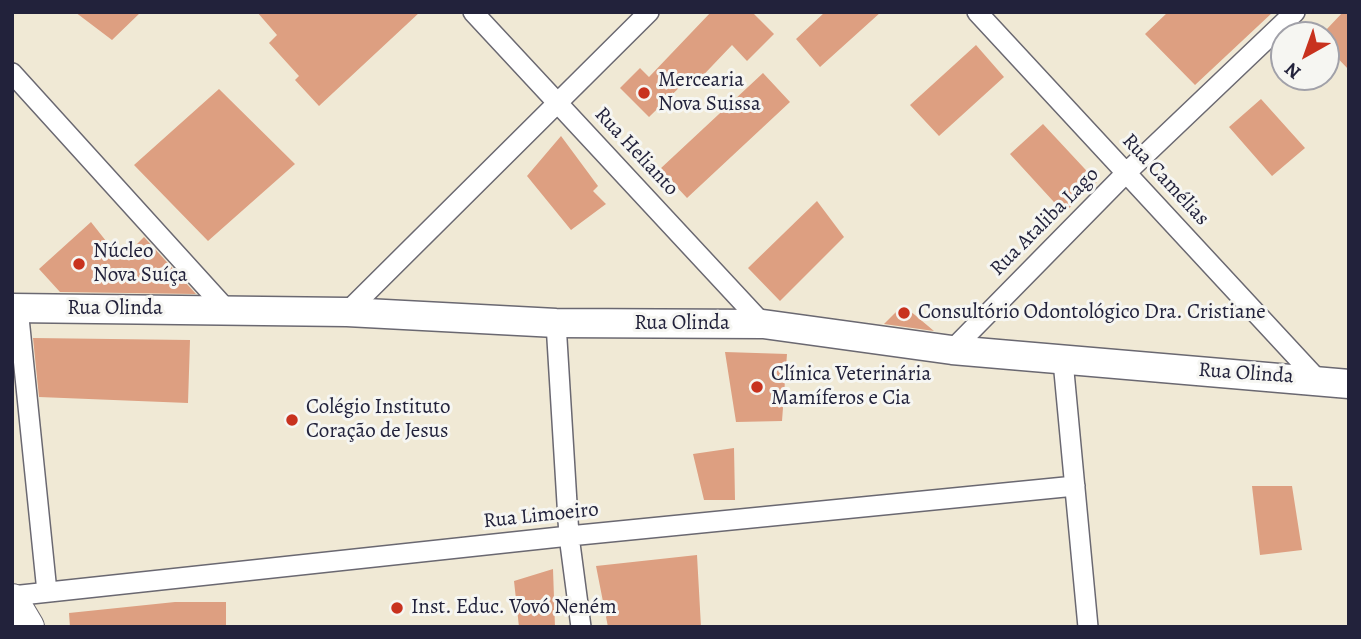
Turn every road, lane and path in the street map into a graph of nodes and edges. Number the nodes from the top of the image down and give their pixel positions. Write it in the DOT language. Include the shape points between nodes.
graph roads {
  1 [pos="473,12"];
  2 [pos="649,12"];
  3 [pos="977,12"];
  4 [pos="1294,12"];
  5 [pos="12,74"];
  6 [pos="559,101"];
  7 [pos="1127,172"];
  8 [pos="15,308"];
  9 [pos="227,310"];
  10 [pos="347,312"];
  11 [pos="555,323"];
  12 [pos="763,324"];
  13 [pos="951,350"];
  14 [pos="1063,361"];
  15 [pos="1318,380"];
  16 [pos="1349,384"];
  17 [pos="1075,486"];
  18 [pos="569,536"];
  19 [pos="47,592"];
  20 [pos="12,598"];
  21 [pos="29,627"];
  22 [pos="581,627"];
  23 [pos="1088,627"];
  1 -- 6 [label="street, Rua Helianto"];
  2 -- 6 [label="street"];
  3 -- 7 [label="street, Rua Camélias"];
  4 -- 7 [label="street, Rua Ataliba Lago"];
  5 -- 9 [label="street"];
  6 -- 10 [label="street"];
  6 -- 12 [label="street, Rua Helianto"];
  7 -- 13 [label="street, Rua Ataliba Lago"];
  7 -- 15 [label="street, Rua Camélias"];
  8 -- 9 [label="street, Rua Olinda"];
  8 -- 19 [label="street"];
  9 -- 10 [label="street, Rua Olinda"];
  10 -- 11 [label="street, Rua Olinda"];
  11 -- 12 [label="street, Rua Olinda"];
  11 -- 18 [label="street"];
  12 -- 13 [label="street, Rua Olinda"];
  13 -- 14 [label="street, Rua Olinda"];
  14 -- 15 [label="street, Rua Olinda"];
  14 -- 17 [label="street"];
  15 -- 16 [label="street, Rua Olinda"];
  17 -- 18 [label="street, Rua Limoeiro"];
  17 -- 23 [label="street"];
  18 -- 19 [label="street, Rua Limoeiro"];
  18 -- 22 [label="street"];
  19 -- 20 [label="street, Rua Limoeiro"];
  20 -- 21 [label="main road"];
}
